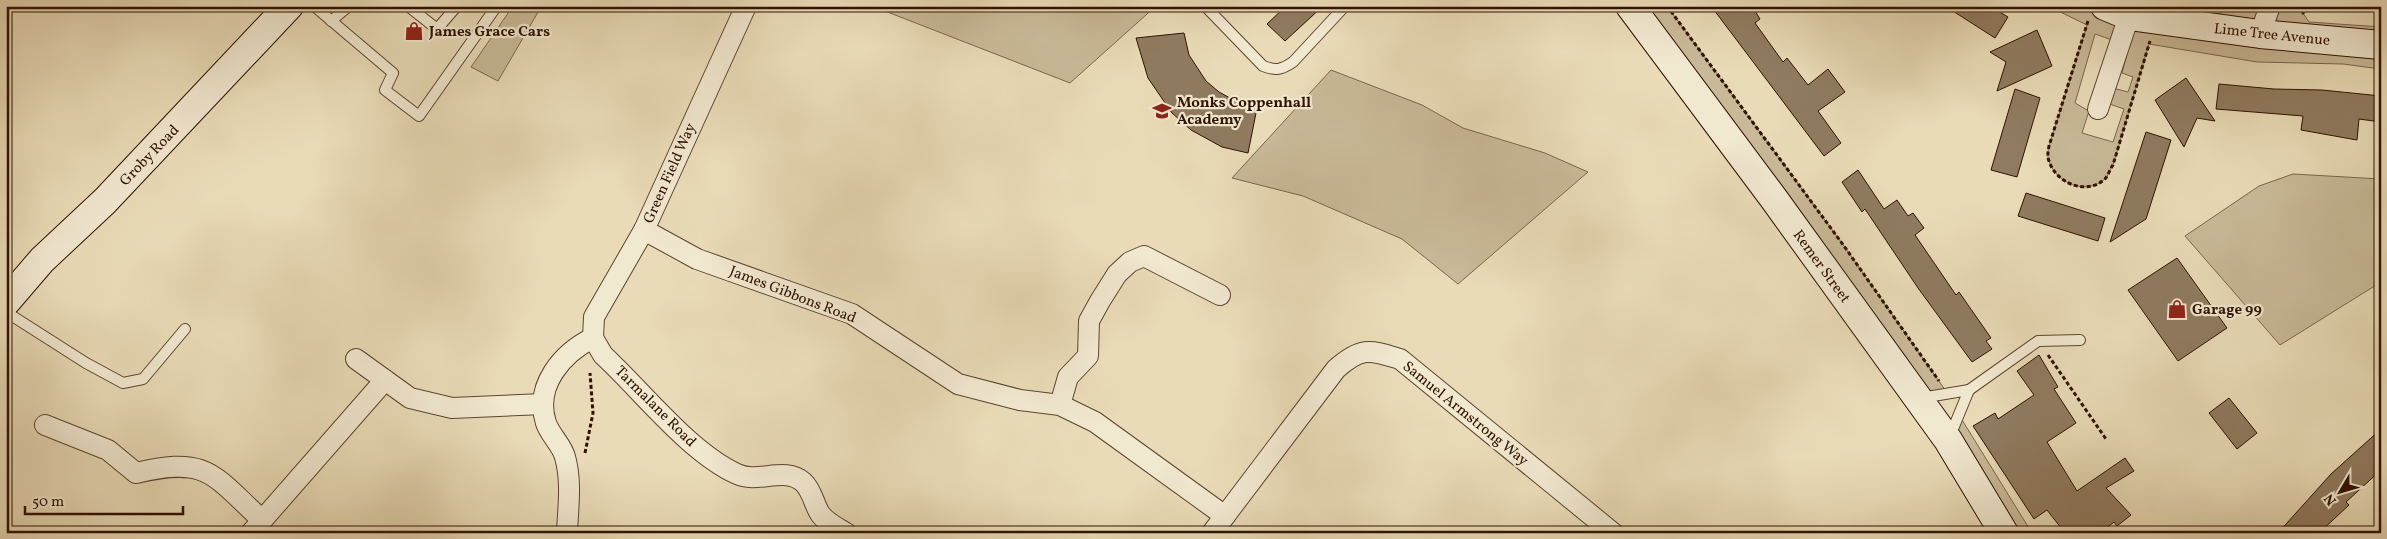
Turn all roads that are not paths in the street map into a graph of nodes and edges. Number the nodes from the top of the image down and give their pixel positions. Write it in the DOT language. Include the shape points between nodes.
graph roads {
  1 [pos="289,6"];
  2 [pos="314,6"];
  3 [pos="349,6"];
  4 [pos="408,6"];
  5 [pos="457,6"];
  6 [pos="746,6"];
  7 [pos="1205,6"];
  8 [pos="1345,6"];
  9 [pos="1630,6"];
  10 [pos="2270,6"];
  11 [pos="496,7"];
  12 [pos="2117,11"];
  13 [pos="331,21"];
  14 [pos="2260,34"];
  15 [pos="2381,45"];
  16 [pos="2098,109"];
  17 [pos="644,230"];
  18 [pos="1220,295"];
  19 [pos="6,302"];
  20 [pos="6,312"];
  21 [pos="185,329"];
  22 [pos="593,338"];
  23 [pos="2080,340"];
  24 [pos="356,359"];
  25 [pos="384,380"];
  26 [pos="1969,390"];
  27 [pos="1918,398"];
  28 [pos="543,404"];
  29 [pos="1060,405"];
  30 [pos="45,425"];
  31 [pos="1948,440"];
  32 [pos="1224,516"];
  33 [pos="256,526"];
  34 [pos="567,533"];
  35 [pos="846,533"];
  36 [pos="1212,533"];
  37 [pos="1613,533"];
  38 [pos="2004,533"];
  1 -- 19 [label="street, Groby Road" via="105,201 42,260"];
  2 -- 13 [label="lane"];
  3 -- 13 [label="lane"];
  4 -- 5 [label="lane" via="437,29"];
  6 -- 17 [label="street, Green Field Way"];
  7 -- 8 [label="lane" via="1263,66 1274,70 1293,62"];
  9 -- 27 [label="street, Remer Street"];
  10 -- 14 [label="street"];
  11 -- 13 [label="lane" via="419,116 385,90 393,73"];
  12 -- 14 [label="street, Lime Tree Avenue"];
  12 -- 16 [label="street"];
  14 -- 15 [label="street, Lime Tree Avenue"];
  17 -- 22 [label="street, Green Field Way" via="594,317"];
  17 -- 29 [label="street, James Gibbons Road" via="697,259 852,314 958,384 1020,400"];
  18 -- 29 [label="street" via="1144,256 1130,262 1117,274 1089,321 1088,356 1068,376"];
  20 -- 21 [label="lane" via="123,383 142,379"];
  22 -- 28 [label="street" via="575,347 561,362 548,382"];
  22 -- 35 [label="street, Tarmalane Road" via="603,355 693,445 737,474 753,478 788,474 803,482 820,515"];
  23 -- 26 [label="lane" via="2038,340"];
  24 -- 25 [label="street"];
  25 -- 28 [label="street" via="410,398 452,408"];
  25 -- 33 [label="street"];
  26 -- 27 [label="lane"];
  26 -- 31 [label="lane"];
  27 -- 31 [label="street, Remer Street"];
  28 -- 34 [label="street" via="546,424 565,455 570,486"];
  29 -- 32 [label="street, James Gibbons Road" via="1095,422"];
  30 -- 33 [label="street" via="108,450 136,473 165,466 193,467 211,473"];
  31 -- 38 [label="street, Remer Street"];
  32 -- 36 [label="street, Samuel Armstrong Way"];
  32 -- 37 [label="street, Samuel Armstrong Way" via="1336,368 1352,355 1373,351 1400,359"];
}
